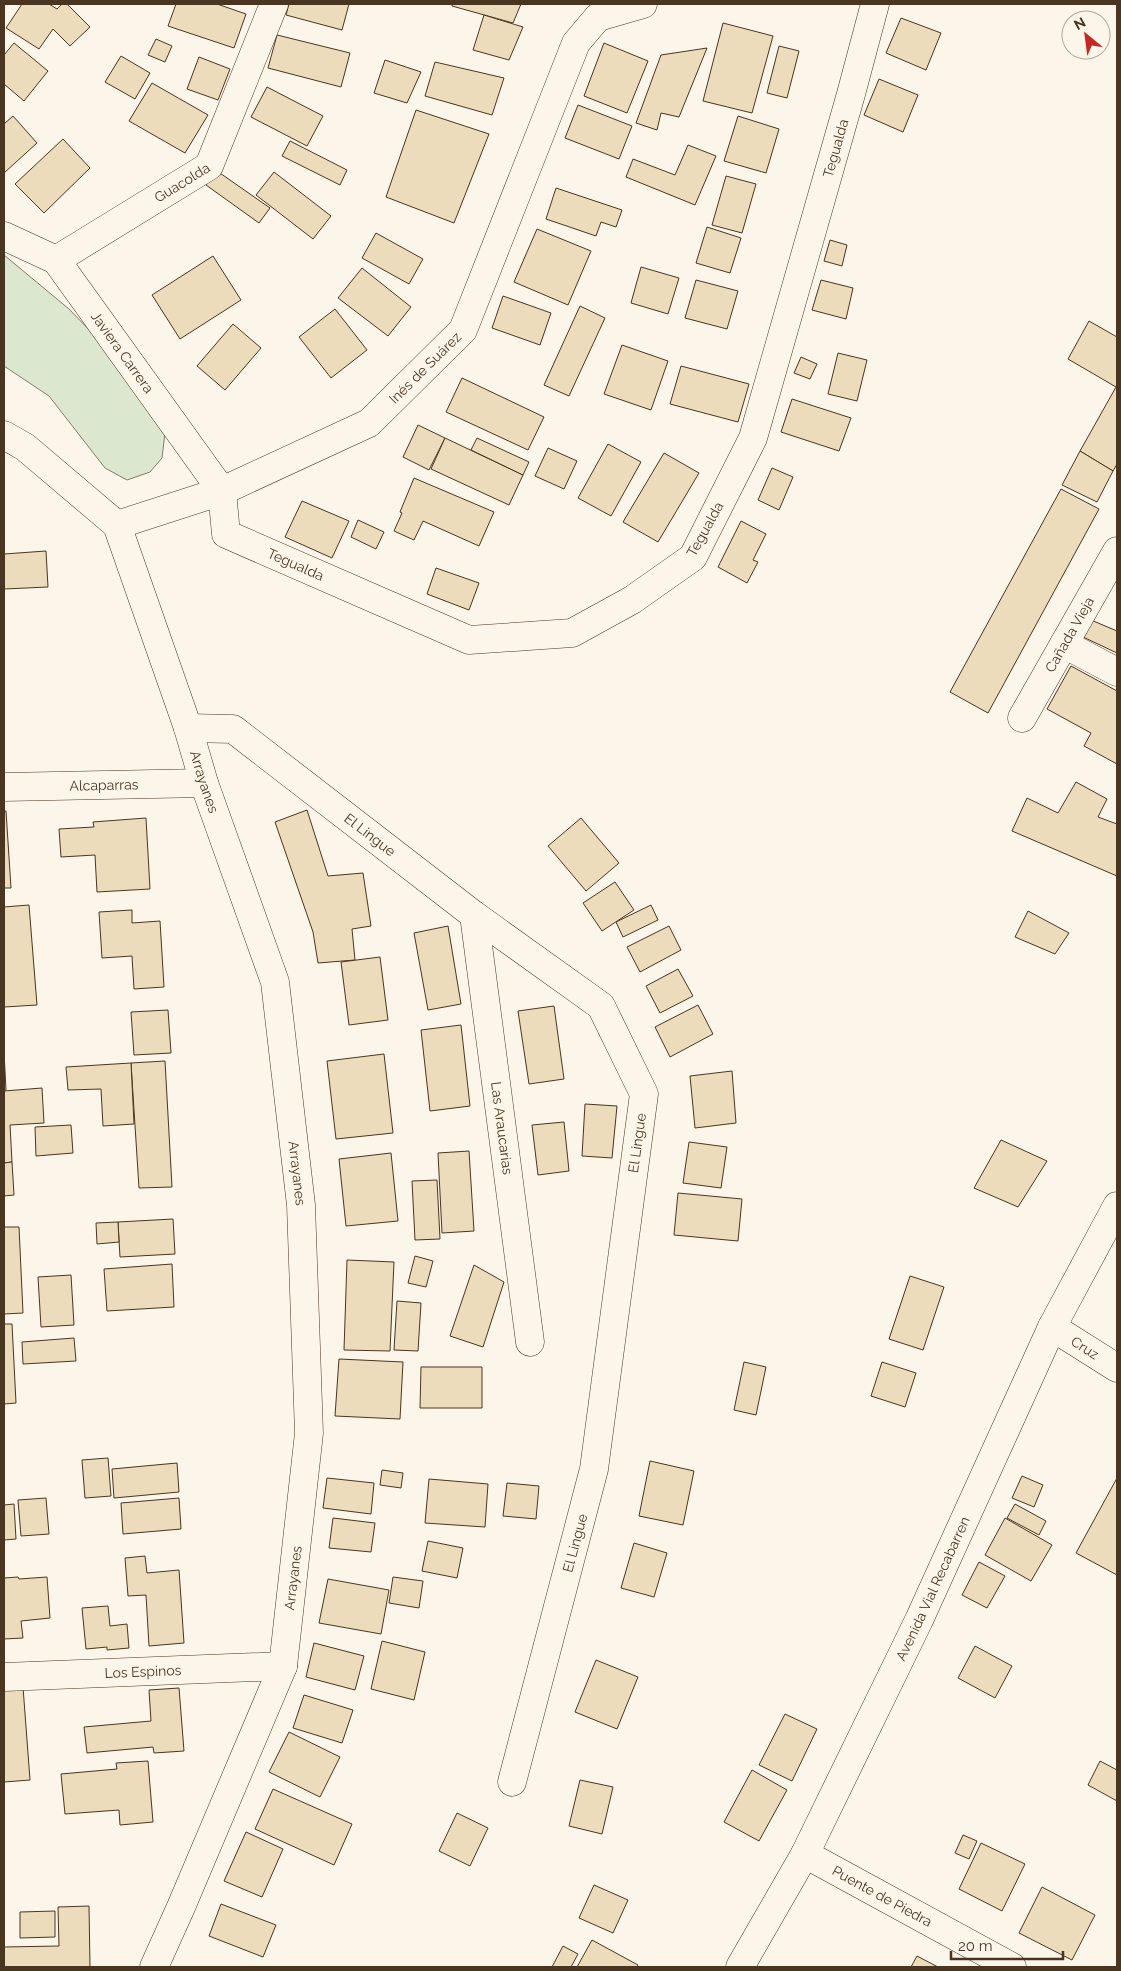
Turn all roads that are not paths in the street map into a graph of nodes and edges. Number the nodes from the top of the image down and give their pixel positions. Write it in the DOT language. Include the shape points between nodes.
graph roads {
  1 [pos="274,4"];
  2 [pos="643,4"];
  3 [pos="875,4"];
  4 [pos="596,10"];
  5 [pos="4,236"];
  6 [pos="56,260"];
  7 [pos="4,435"];
  8 [pos="222,491"];
  9 [pos="117,525"];
  10 [pos="1117,551"];
  11 [pos="1064,644"];
  12 [pos="1117,672"];
  13 [pos="1022,718"];
  14 [pos="188,728"];
  15 [pos="204,783"];
  16 [pos="4,787"];
  17 [pos="474,915"];
  18 [pos="1117,1206"];
  19 [pos="1052,1327"];
  20 [pos="530,1342"];
  21 [pos="1117,1368"];
  22 [pos="283,1666"];
  23 [pos="4,1677"];
  24 [pos="512,1782"];
  25 [pos="805,1854"];
  26 [pos="154,1967"];
  27 [pos="740,1967"];
  28 [pos="1012,1967"];
  1 -- 6 [label="street, Guacolda" via="209,166"];
  2 -- 4 [label="street, Inés de Suárez"];
  3 -- 8 [label="street, Tegualda" via="753,438 693,558 632,600 572,633 469,640 226,534"];
  4 -- 8 [label="street, Inés de Suárez" via="576,43 463,330 369,423"];
  5 -- 6 [label="street, Javiera Carrera"];
  6 -- 8 [label="street, Javiera Carrera"];
  7 -- 9 [label="street" via="25,447"];
  8 -- 9 [label="street, Inés de Suárez"];
  9 -- 14 [label="street, Arrayanes"];
  10 -- 11 [label="street, Cañada Vieja"];
  11 -- 12 [label="street"];
  11 -- 13 [label="street, Cañada Vieja"];
  14 -- 15 [label="street, Arrayanes"];
  14 -- 17 [label="street, El Lingue" via="233,729"];
  15 -- 16 [label="street, Alcaparras"];
  15 -- 22 [label="street, Arrayanes" via="275,982 301,1205 309,1433"];
  17 -- 20 [label="street, Las Araucarias"];
  17 -- 24 [label="street, El Lingue" via="601,1006 644,1094 594,1469"];
  18 -- 19 [label="street, Avenida Vial Recabarren"];
  19 -- 21 [label="street, Cruz"];
  19 -- 25 [label="street, Avenida Vial Recabarren" via="918,1620"];
  22 -- 23 [label="street, Los Espinos"];
  22 -- 26 [label="street, Arrayanes"];
  25 -- 27 [label="street, Avenida Vial Recabarren"];
  25 -- 28 [label="street, Puente de Piedra"];
}
